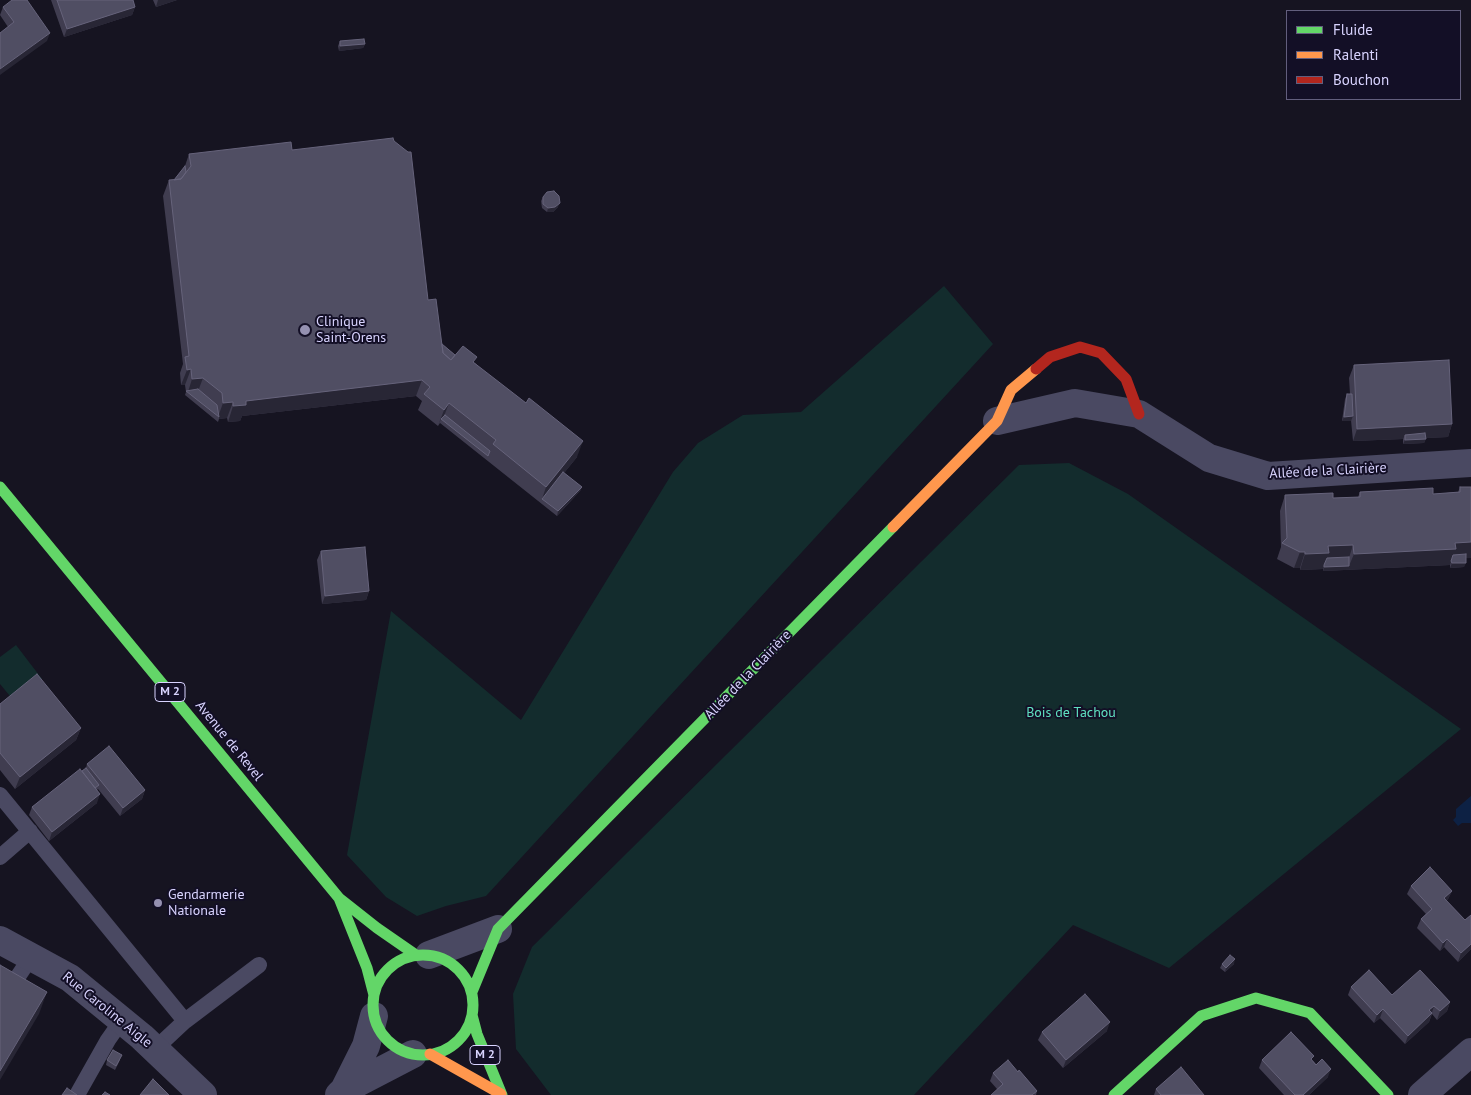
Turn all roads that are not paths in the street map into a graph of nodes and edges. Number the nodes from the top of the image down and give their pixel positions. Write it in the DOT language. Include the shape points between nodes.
graph roads {
  1 [pos="1139,414"];
  2 [pos="997,421"];
  3 [pos="1471,463"];
  4 [pos="0,487"];
  5 [pos="0,795"];
  6 [pos="30,831"];
  7 [pos="0,857"];
  8 [pos="339,898"];
  9 [pos="498,929"];
  10 [pos="0,940"];
  11 [pos="422,955"];
  12 [pos="31,957"];
  13 [pos="259,965"];
  14 [pos="472,992"];
  15 [pos="11,998"];
  16 [pos="374,1005"];
  17 [pos="472,1015"];
  18 [pos="122,1020"];
  19 [pos="186,1021"];
  20 [pos="155,1049"];
  21 [pos="1471,1052"];
  22 [pos="422,1054"];
  23 [pos="342,1093"];
  24 [pos="502,1094"];
  25 [pos="78,1095"];
  26 [pos="203,1095"];
  27 [pos="1114,1095"];
  28 [pos="1388,1095"];
  29 [pos="1422,1095"];
  1 -- 2 [label="street, Allée de la Clairière" via="1075,403"];
  1 -- 2 [label="street, Allée de la Clairière" via="1126,379 1101,353 1080,347 1050,357 1011,390"];
  1 -- 3 [label="street, Allée de la Clairière" via="1209,458 1268,476"];
  2 -- 9 [label="street, Allée de la Clairière"];
  4 -- 8 [label="street, Avenue de Revel / M 2"];
  5 -- 6 [label="lane"];
  6 -- 7 [label="lane"];
  6 -- 19 [label="lane"];
  8 -- 11 [label="street, Avenue de Revel / M 2" via="377,928"];
  8 -- 16 [label="street, Avenue de Revel / M 2" via="367,968"];
  9 -- 11 [label="street, Allée de la Clairière"];
  9 -- 14 [label="street, Allée de la Clairière"];
  10 -- 12 [label="street, Rue Caroline Aigle"];
  11 -- 14 [label="street" via="441,958 461,971"];
  11 -- 16 [label="street" via="404,958 384,972 378,983"];
  12 -- 15 [label="lane" via="17,978"];
  12 -- 18 [label="street, Rue Caroline Aigle" via="70,978"];
  13 -- 19 [label="lane"];
  14 -- 17 [label="street"];
  16 -- 22 [label="street" via="377,1026 388,1041 396,1047"];
  16 -- 23 [label="street" via="366,1046"];
  17 -- 22 [label="street" via="458,1041 445,1050"];
  17 -- 24 [label="street, M 2"];
  18 -- 20 [label="street, Rue Caroline Aigle"];
  18 -- 25 [label="lane"];
  19 -- 20 [label="lane"];
  20 -- 26 [label="street, Rue Caroline Aigle"];
  21 -- 29 [label="street"];
  22 -- 23 [label="street"];
  22 -- 24 [label="street, M 2"];
  27 -- 28 [label="street" via="1201,1016 1256,998 1310,1013"];
}
